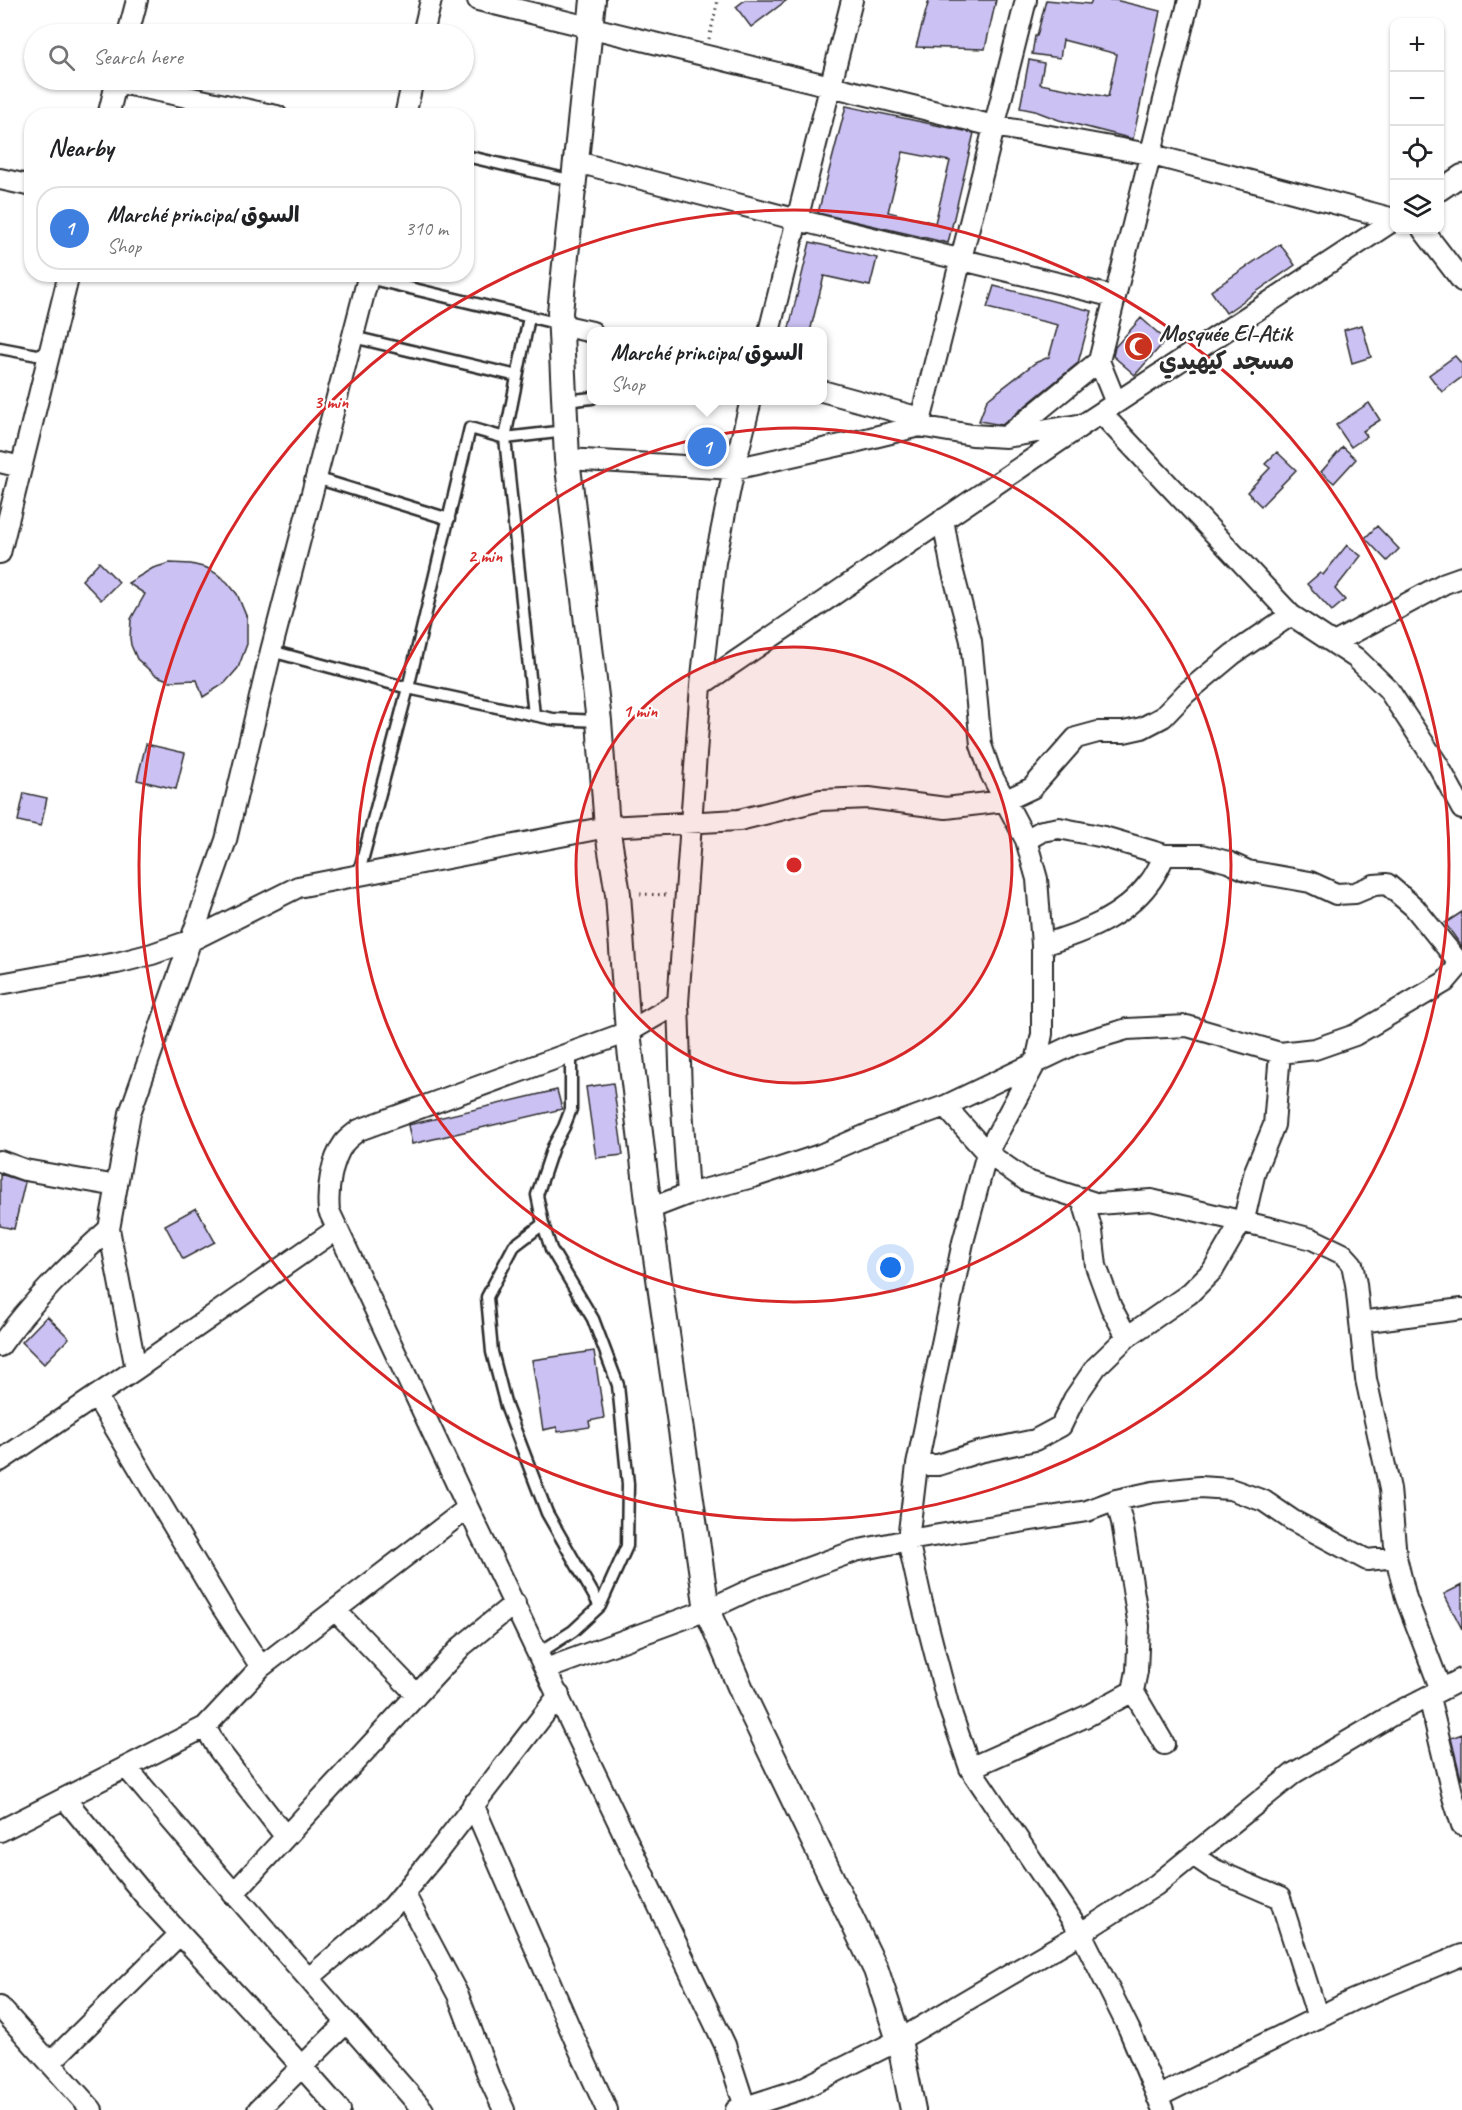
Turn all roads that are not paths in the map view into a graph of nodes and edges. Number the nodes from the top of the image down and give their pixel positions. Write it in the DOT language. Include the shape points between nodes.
graph roads {
  1 [pos="137,0"];
  2 [pos="431,0"];
  3 [pos="478,0"];
  4 [pos="593,0"];
  5 [pos="852,0"];
  6 [pos="1026,0"];
  7 [pos="1189,0"];
  8 [pos="131,24"];
  9 [pos="425,24"];
  10 [pos="590,29"];
  11 [pos="829,86"];
  12 [pos="114,90"];
  13 [pos="157,90"];
  14 [pos="411,90"];
  15 [pos="110,108"];
  16 [pos="240,108"];
  17 [pos="407,108"];
  18 [pos="994,126"];
  19 [pos="1149,154"];
  20 [pos="474,157"];
  21 [pos="576,172"];
  22 [pos="1462,175"];
  23 [pos="0,178"];
  24 [pos="24,184"];
  25 [pos="1444,187"];
  26 [pos="1390,218"];
  27 [pos="798,220"];
  28 [pos="1390,222"];
  29 [pos="1426,234"];
  30 [pos="960,259"];
  31 [pos="1462,281"];
  32 [pos="67,282"];
  33 [pos="367,282"];
  34 [pos="392,282"];
  35 [pos="1115,297"];
  36 [pos="529,317"];
  37 [pos="561,325"];
  38 [pos="770,327"];
  39 [pos="587,331"];
  40 [pos="353,337"];
  41 [pos="0,348"];
  42 [pos="48,357"];
  43 [pos="1099,361"];
  44 [pos="517,376"];
  45 [pos="827,393"];
  46 [pos="587,398"];
  47 [pos="565,401"];
  48 [pos="750,405"];
  49 [pos="1108,408"];
  50 [pos="919,422"];
  51 [pos="1084,424"];
  52 [pos="566,431"];
  53 [pos="1006,437"];
  54 [pos="505,438"];
  55 [pos="567,459"];
  56 [pos="0,462"];
  57 [pos="21,467"];
  58 [pos="734,469"];
  59 [pos="316,478"];
  60 [pos="449,519"];
  61 [pos="943,519"];
  62 [pos="0,553"];
  63 [pos="1462,577"];
  64 [pos="1291,615"];
  65 [pos="1334,643"];
  66 [pos="271,651"];
  67 [pos="701,685"];
  68 [pos="408,688"];
  69 [pos="534,715"];
  70 [pos="599,721"];
  71 [pos="1004,801"];
  72 [pos="1462,809"];
  73 [pos="691,823"];
  74 [pos="607,827"];
  75 [pos="1026,840"];
  76 [pos="1165,855"];
  77 [pos="358,876"];
  78 [pos="192,940"];
  79 [pos="1042,945"];
  80 [pos="1461,963"];
  81 [pos="0,984"];
  82 [pos="678,1003"];
  83 [pos="628,1032"];
  84 [pos="571,1053"];
  85 [pos="1280,1053"];
  86 [pos="1036,1062"];
  87 [pos="945,1106"];
  88 [pos="987,1153"];
  89 [pos="0,1161"];
  90 [pos="117,1186"];
  91 [pos="688,1194"];
  92 [pos="1082,1198"];
  93 [pos="649,1209"];
  94 [pos="1242,1222"];
  95 [pos="543,1224"];
  96 [pos="337,1228"];
  97 [pos="109,1229"];
  98 [pos="1462,1308"];
  99 [pos="1360,1322"];
  100 [pos="1127,1337"];
  101 [pos="0,1346"];
  102 [pos="136,1370"];
  103 [pos="96,1396"];
  104 [pos="0,1461"];
  105 [pos="917,1465"];
  106 [pos="1116,1500"];
  107 [pos="468,1508"];
  108 [pos="908,1540"];
  109 [pos="1396,1557"];
  110 [pos="515,1603"];
  111 [pos="600,1606"];
  112 [pos="335,1610"];
  113 [pos="707,1610"];
  114 [pos="543,1661"];
  115 [pos="261,1667"];
  116 [pos="1462,1679"];
  117 [pos="1133,1691"];
  118 [pos="1435,1693"];
  119 [pos="416,1694"];
  120 [pos="559,1695"];
  121 [pos="205,1727"];
  122 [pos="1164,1744"];
  123 [pos="127,1768"];
  124 [pos="970,1768"];
  125 [pos="65,1799"];
  126 [pos="473,1804"];
  127 [pos="1462,1825"];
  128 [pos="0,1831"];
  129 [pos="285,1836"];
  130 [pos="1193,1856"];
  131 [pos="405,1893"];
  132 [pos="233,1894"];
  133 [pos="1081,1933"];
  134 [pos="180,1934"];
  135 [pos="1462,1954"];
  136 [pos="309,1978"];
  137 [pos="0,2007"];
  138 [pos="1318,2018"];
  139 [pos="347,2022"];
  140 [pos="899,2040"];
  141 [pos="50,2062"];
  142 [pos="302,2066"];
  143 [pos="1160,2104"];
  144 [pos="742,2109"];
  145 [pos="92,2110"];
  146 [pos="258,2110"];
  147 [pos="340,2110"];
  148 [pos="423,2110"];
  149 [pos="504,2110"];
  150 [pos="607,2110"];
  151 [pos="913,2110"];
  1 -- 8 [label="street"];
  2 -- 9 [label="street"];
  3 -- 10 [label="street"];
  4 -- 10 [label="street"];
  5 -- 11 [label="street"];
  6 -- 18 [label="street"];
  7 -- 19 [label="street"];
  10 -- 11 [label="street"];
  10 -- 21 [label="street"];
  11 -- 18 [label="street"];
  11 -- 27 [label="street"];
  12 -- 15 [label="street"];
  13 -- 16 [label="street"];
  14 -- 17 [label="street"];
  18 -- 19 [label="street"];
  18 -- 30 [label="street"];
  19 -- 26 [label="street"];
  19 -- 35 [label="street"];
  20 -- 21 [label="lane"];
  21 -- 27 [label="street"];
  21 -- 37 [label="street"];
  22 -- 25 [label="street"];
  23 -- 24 [label="street"];
  27 -- 30 [label="street"];
  27 -- 38 [label="street"];
  28 -- 49 [label="street"];
  29 -- 31 [label="street"];
  30 -- 35 [label="street"];
  30 -- 50 [label="street"];
  32 -- 42 [label="street"];
  33 -- 40 [label="street"];
  34 -- 36 [label="lane"];
  35 -- 43 [label="street"];
  36 -- 37 [label="lane"];
  36 -- 44 [label="lane"];
  37 -- 39 [label="street"];
  37 -- 47 [label="street"];
  40 -- 44 [label="lane"];
  40 -- 59 [label="street"];
  41 -- 42 [label="lane"];
  42 -- 57 [label="street"];
  43 -- 49 [label="street"];
  43 -- 53 [label="street"];
  44 -- 54 [label="lane"];
  45 -- 50 [label="street"];
  46 -- 47 [label="lane"];
  47 -- 52 [label="street"];
  48 -- 58 [label="street"];
  49 -- 51 [label="street"];
  49 -- 64 [label="street"];
  50 -- 53 [label="street" via="972,435"];
  50 -- 58 [label="street" via="850,443"];
  51 -- 53 [label="street"];
  51 -- 61 [label="street"];
  52 -- 54 [label="lane"];
  52 -- 55 [label="street"];
  54 -- 60 [label="lane" via="470,428"];
  54 -- 69 [label="lane"];
  55 -- 58 [label="street"];
  55 -- 70 [label="street"];
  56 -- 57 [label="street"];
  57 -- 62 [label="street"];
  58 -- 67 [label="street" via="715,562"];
  59 -- 60 [label="lane"];
  59 -- 66 [label="street"];
  60 -- 68 [label="lane"];
  61 -- 67 [label="street"];
  61 -- 71 [label="street" via="971,641 981,744"];
  63 -- 65 [label="street"];
  64 -- 65 [label="street"];
  64 -- 71 [label="street" via="1233,654 1163,717 1142,728 1076,738 1032,788"];
  65 -- 72 [label="street" via="1388,689"];
  66 -- 68 [label="lane"];
  66 -- 78 [label="street" via="226,840"];
  67 -- 73 [label="street"];
  68 -- 69 [label="lane"];
  68 -- 77 [label="lane"];
  69 -- 70 [label="lane"];
  70 -- 74 [label="street"];
  71 -- 73 [label="street" via="946,807 869,798 820,800 739,820"];
  71 -- 75 [label="street"];
  73 -- 74 [label="street"];
  73 -- 82 [label="street"];
  74 -- 77 [label="street"];
  74 -- 83 [label="street" via="618,894"];
  75 -- 76 [label="street" via="1059,828"];
  75 -- 79 [label="street" via="1038,879"];
  76 -- 79 [label="street" via="1151,882 1136,899 1083,932"];
  76 -- 80 [label="street" via="1202,855 1248,872 1310,882 1336,894 1387,884 1414,907"];
  77 -- 78 [label="street" via="298,887"];
  78 -- 81 [label="street" via="117,963"];
  78 -- 90 [label="street" via="130,1113"];
  79 -- 86 [label="street" via="1042,1034"];
  80 -- 85 [label="street" via="1445,982 1355,1035 1315,1049"];
  82 -- 83 [label="street"];
  82 -- 91 [label="street"];
  83 -- 84 [label="street"];
  83 -- 93 [label="street"];
  84 -- 95 [label="lane" via="571,1109 537,1195"];
  84 -- 96 [label="street" via="359,1130 345,1142 330,1181 329,1211"];
  85 -- 86 [label="street" via="1187,1026 1127,1029"];
  85 -- 94 [label="street" via="1274,1125 1255,1172"];
  86 -- 87 [label="street"];
  86 -- 88 [label="street"];
  87 -- 88 [label="street"];
  87 -- 91 [label="street" via="820,1155"];
  88 -- 92 [label="street" via="1027,1181"];
  88 -- 105 [label="street" via="963,1242"];
  89 -- 90 [label="street" via="25,1170"];
  90 -- 97 [label="street"];
  91 -- 93 [label="street"];
  92 -- 94 [label="street" via="1098,1204 1151,1200"];
  92 -- 100 [label="street" via="1092,1231 1096,1266"];
  93 -- 113 [label="street"];
  94 -- 99 [label="street" via="1312,1239 1343,1254 1352,1264"];
  94 -- 100 [label="street" via="1213,1270 1189,1294"];
  95 -- 111 [label="lane" via="551,1249 592,1319 618,1385 628,1484 627,1546"];
  95 -- 111 [label="lane" via="514,1246 487,1297 492,1352 506,1406 547,1513"];
  96 -- 102 [label="street"];
  96 -- 107 [label="street"];
  97 -- 101 [label="street" via="59,1275"];
  97 -- 102 [label="street"];
  98 -- 99 [label="street"];
  99 -- 109 [label="street" via="1366,1379 1390,1489"];
  100 -- 105 [label="street" via="1096,1367 1061,1426 1035,1440 938,1465"];
  102 -- 103 [label="street"];
  103 -- 104 [label="street"];
  103 -- 115 [label="street"];
  105 -- 108 [label="street"];
  106 -- 108 [label="street" via="1087,1511"];
  106 -- 109 [label="street" via="1200,1487 1230,1489 1264,1501 1367,1560"];
  106 -- 117 [label="street" via="1139,1626"];
  107 -- 110 [label="street"];
  107 -- 112 [label="street"];
  108 -- 113 [label="street" via="855,1551 756,1587"];
  108 -- 124 [label="street" via="948,1704"];
  109 -- 118 [label="street"];
  110 -- 114 [label="street"];
  110 -- 119 [label="street" via="462,1646"];
  111 -- 114 [label="lane"];
  112 -- 115 [label="street"];
  112 -- 119 [label="street"];
  113 -- 114 [label="street"];
  113 -- 140 [label="street" via="747,1703 876,1970"];
  114 -- 120 [label="street"];
  115 -- 121 [label="street"];
  116 -- 118 [label="street"];
  117 -- 122 [label="street"];
  117 -- 124 [label="street"];
  118 -- 127 [label="street" via="1453,1797"];
  118 -- 130 [label="street" via="1294,1773"];
  119 -- 129 [label="street"];
  120 -- 126 [label="street"];
  120 -- 144 [label="street" via="725,2045"];
  121 -- 123 [label="street"];
  121 -- 129 [label="street"];
  123 -- 125 [label="street"];
  123 -- 132 [label="street"];
  124 -- 133 [label="street"];
  125 -- 128 [label="street"];
  125 -- 134 [label="street"];
  126 -- 131 [label="street"];
  126 -- 150 [label="street"];
  129 -- 132 [label="street"];
  130 -- 133 [label="street"];
  130 -- 138 [label="street" via="1215,1870 1280,1898"];
  131 -- 136 [label="street"];
  131 -- 149 [label="street" via="458,1995"];
  132 -- 136 [label="street"];
  133 -- 140 [label="street"];
  133 -- 143 [label="street" via="1129,2029"];
  134 -- 141 [label="street"];
  134 -- 142 [label="street"];
  135 -- 138 [label="street"];
  136 -- 139 [label="street"];
  137 -- 141 [label="street"];
  138 -- 143 [label="street"];
  139 -- 142 [label="street"];
  139 -- 148 [label="street"];
  140 -- 144 [label="street" via="801,2089"];
  140 -- 151 [label="street"];
  141 -- 145 [label="street"];
  142 -- 146 [label="street"];
  142 -- 147 [label="street"];
}
